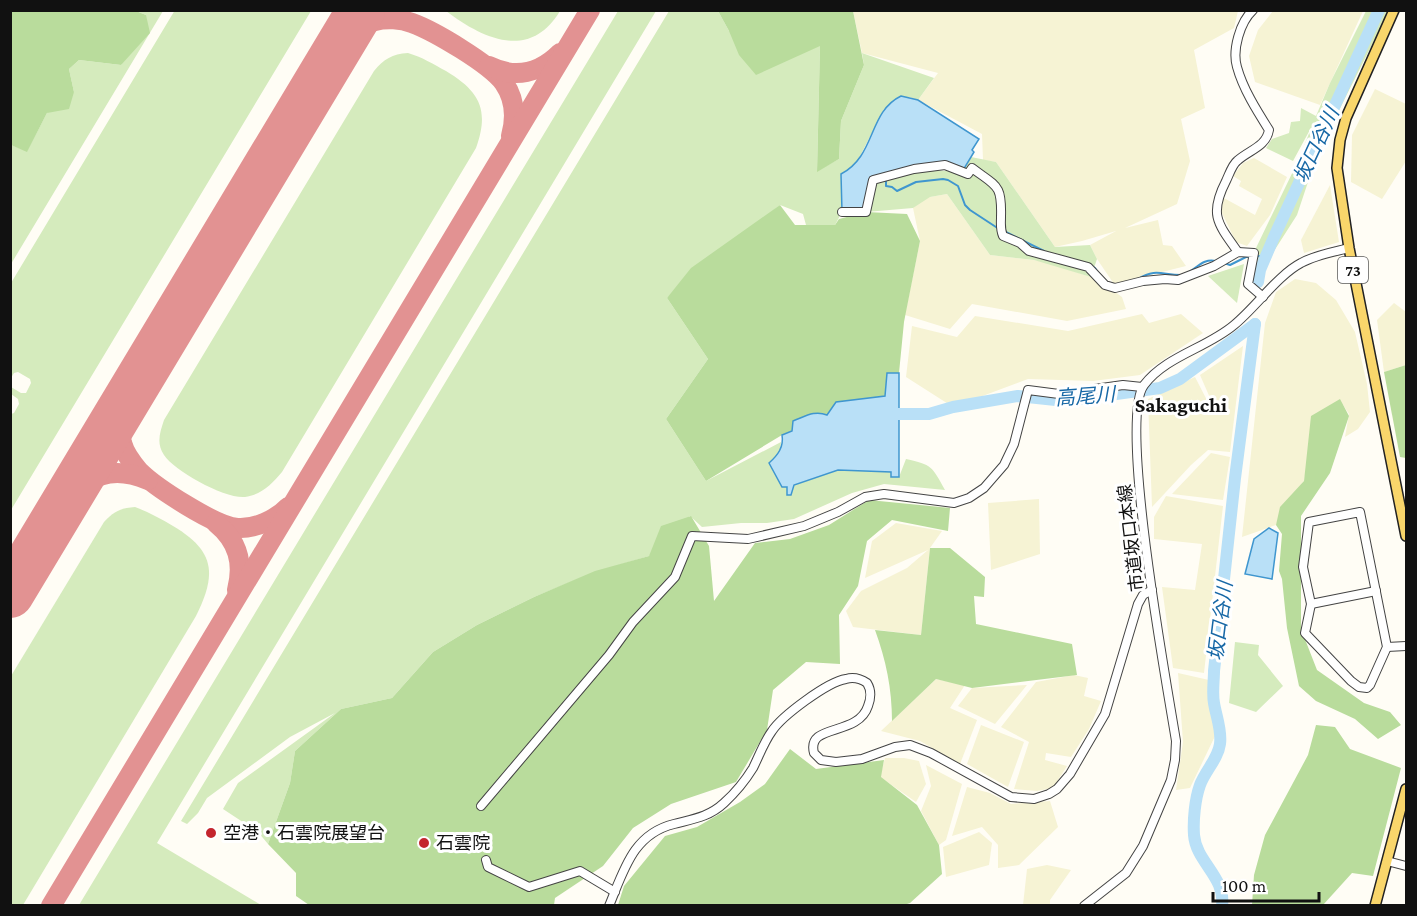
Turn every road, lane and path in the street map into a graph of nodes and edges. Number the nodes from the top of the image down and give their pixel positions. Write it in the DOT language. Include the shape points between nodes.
graph roads {
  1 [pos="1253,10"];
  2 [pos="1394,10"];
  3 [pos="842,212"];
  4 [pos="1349,248"];
  5 [pos="1238,252"];
  6 [pos="1263,297"];
  7 [pos="1142,387"];
  8 [pos="1407,536"];
  9 [pos="1152,590"];
  10 [pos="1376,591"];
  11 [pos="1311,604"];
  12 [pos="1407,646"];
  13 [pos="1387,647"];
  14 [pos="1407,789"];
  15 [pos="482,806"];
  16 [pos="486,860"];
  17 [pos="1387,861"];
  18 [pos="1407,866"];
  19 [pos="615,892"];
  20 [pos="609,906"];
  21 [pos="1084,906"];
  22 [pos="1375,906"];
  1 -- 5 [label="street" via="1240,30 1236,65 1269,130 1268,137 1236,162 1216,203 1219,224"];
  2 -- 4 [label="main road, 73" via="1340,140 1337,168"];
  3 -- 5 [label="street" via="866,212 873,180 945,165 968,174 972,168 995,186 1002,195 1003,236 1029,251 1088,267 1105,285 1115,288 1143,281 1178,280"];
  4 -- 6 [label="street" via="1299,263"];
  4 -- 8 [label="main road, 73"];
  5 -- 6 [label="street" via="1253,257 1248,284"];
  6 -- 7 [label="street" via="1234,326 1159,369"];
  7 -- 9 [label="street, 市道坂口本線" via="1136,411"];
  7 -- 15 [label="street" via="1123,385 1059,394 1028,390 1014,444 1004,465 984,488 954,503 884,494 865,497 804,526 748,539 692,536 675,577 633,622"];
  9 -- 19 [label="street" via="1138,604 1105,714 1070,774 1049,794 1034,799 1011,797 910,745 862,759 821,760 814,753 815,738 861,719 870,701 867,683 847,678 825,688 780,722 740,787 716,810 699,819 664,827 643,839"];
  9 -- 21 [label="street, 市道坂口本線" via="1176,741 1171,780 1135,860 1115,883"];
  10 -- 11 [label="street"];
  10 -- 11 [label="street" via="1360,512 1309,522 1303,567"];
  10 -- 13 [label="street"];
  11 -- 13 [label="street" via="1305,633 1359,687 1370,685"];
  12 -- 13 [label="street"];
  14 -- 17 [label="main road"];
  16 -- 19 [label="street" via="488,867 529,887 580,871"];
  17 -- 18 [label="street"];
  17 -- 22 [label="main road"];
  19 -- 20 [label="street"];
}
